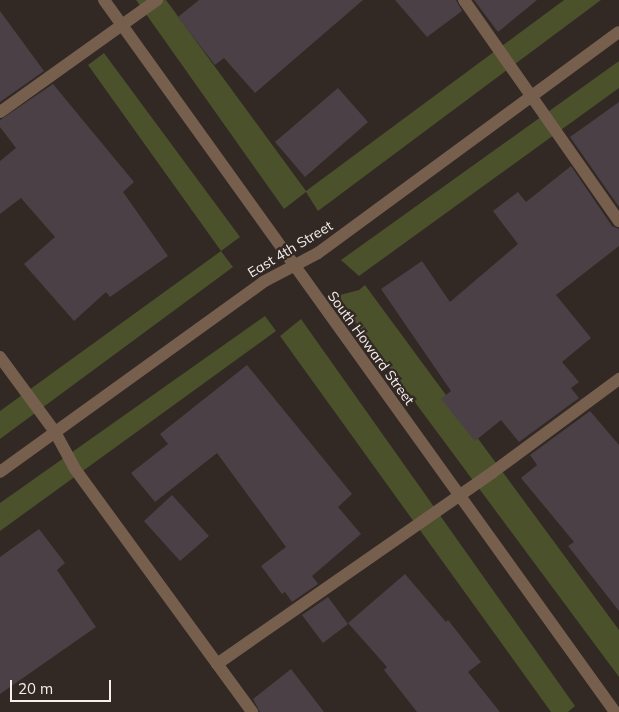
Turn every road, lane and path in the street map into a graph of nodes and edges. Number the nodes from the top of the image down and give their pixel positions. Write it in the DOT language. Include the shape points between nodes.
graph roads {
  1 [pos="104,0"];
  2 [pos="157,0"];
  3 [pos="464,0"];
  4 [pos="122,26"];
  5 [pos="619,32"];
  6 [pos="534,96"];
  7 [pos="0,112"];
  8 [pos="619,221"];
  9 [pos="292,264"];
  10 [pos="0,357"];
  11 [pos="619,379"];
  12 [pos="55,432"];
  13 [pos="0,472"];
  14 [pos="457,494"];
  15 [pos="218,664"];
  16 [pos="252,712"];
  17 [pos="615,712"];
  1 -- 4 [label="street, South Howard Street"];
  2 -- 4 [label="street"];
  3 -- 6 [label="street"];
  4 -- 7 [label="street"];
  4 -- 9 [label="street, South Howard Street"];
  5 -- 6 [label="street, East 4th Street"];
  6 -- 8 [label="street" via="552,128"];
  6 -- 9 [label="street, East 4th Street" via="318,253"];
  9 -- 12 [label="street, East 4th Street"];
  9 -- 14 [label="street, South Howard Street"];
  10 -- 12 [label="street"];
  11 -- 14 [label="street" via="493,472"];
  12 -- 13 [label="street, East 4th Street"];
  12 -- 15 [label="street" via="76,469"];
  14 -- 15 [label="street"];
  14 -- 17 [label="street, South Howard Street"];
  15 -- 16 [label="street"];
}
